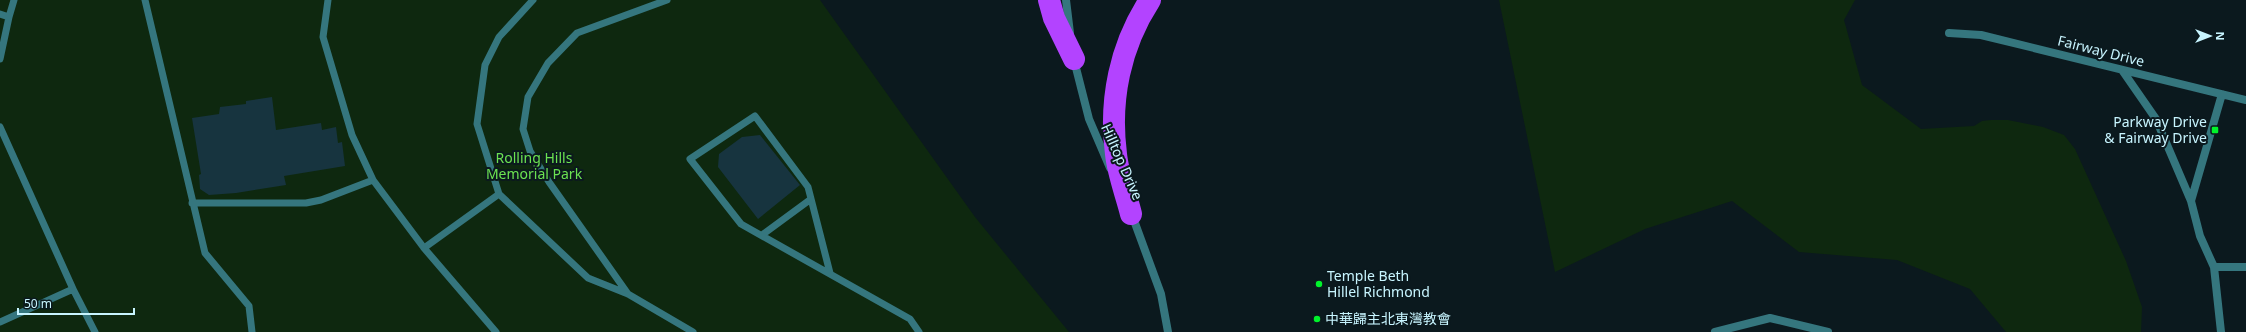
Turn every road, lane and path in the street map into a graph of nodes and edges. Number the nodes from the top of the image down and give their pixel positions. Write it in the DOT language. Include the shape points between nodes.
graph roads {
  1 [pos="14,0"];
  2 [pos="145,0"];
  3 [pos="328,0"];
  4 [pos="533,0"];
  5 [pos="667,0"];
  6 [pos="1049,0"];
  7 [pos="1066,0"];
  8 [pos="1150,0"];
  9 [pos="0,14"];
  10 [pos="9,17"];
  11 [pos="1949,33"];
  12 [pos="0,59"];
  13 [pos="1074,59"];
  14 [pos="2122,70"];
  15 [pos="2222,94"];
  16 [pos="2246,100"];
  17 [pos="0,127"];
  18 [pos="373,180"];
  19 [pos="499,194"];
  20 [pos="811,199"];
  21 [pos="2191,201"];
  22 [pos="192,203"];
  23 [pos="1131,214"];
  24 [pos="762,236"];
  25 [pos="424,248"];
  26 [pos="2214,267"];
  27 [pos="2246,268"];
  28 [pos="830,273"];
  29 [pos="73,289"];
  30 [pos="628,294"];
  31 [pos="0,322"];
  32 [pos="95,332"];
  33 [pos="252,332"];
  34 [pos="496,332"];
  35 [pos="693,332"];
  36 [pos="920,332"];
  37 [pos="1168,332"];
  38 [pos="1715,332"];
  39 [pos="1828,332"];
  40 [pos="2221,332"];
  1 -- 10 [label="lane"];
  2 -- 22 [label="lane"];
  3 -- 18 [label="lane" via="322,37 352,135"];
  4 -- 19 [label="lane" via="499,37 485,64 476,124"];
  5 -- 30 [label="lane" via="577,33 548,63 528,97 523,129 530,151 549,182"];
  6 -- 13 [label="highway" via="1054,18"];
  7 -- 13 [label="street, Hilltop Drive"];
  8 -- 23 [label="highway" via="1129,37 1122,60 1114,108 1116,156"];
  9 -- 10 [label="lane"];
  10 -- 12 [label="lane"];
  11 -- 14 [label="street, Fairway Drive" via="1981,35"];
  13 -- 23 [label="street, Hilltop Drive" via="1089,119"];
  14 -- 15 [label="street, Fairway Drive"];
  14 -- 21 [label="street" via="2156,119"];
  15 -- 16 [label="street, Fairway Drive"];
  15 -- 21 [label="street"];
  17 -- 29 [label="lane"];
  18 -- 22 [label="lane" via="322,200 306,203"];
  18 -- 25 [label="lane"];
  19 -- 25 [label="lane"];
  19 -- 30 [label="lane" via="588,278"];
  20 -- 24 [label="lane"];
  20 -- 24 [label="lane" via="808,187 755,116 690,159 741,224"];
  20 -- 28 [label="lane"];
  21 -- 26 [label="street" via="2200,236"];
  22 -- 33 [label="lane" via="205,253 249,306"];
  23 -- 37 [label="street, Hilltop Drive" via="1161,294"];
  24 -- 28 [label="lane"];
  25 -- 34 [label="lane"];
  26 -- 27 [label="street"];
  26 -- 40 [label="street"];
  28 -- 36 [label="lane" via="910,318"];
  29 -- 31 [label="lane"];
  29 -- 32 [label="lane"];
  30 -- 35 [label="lane"];
  38 -- 39 [label="street" via="1770,318"];
}
